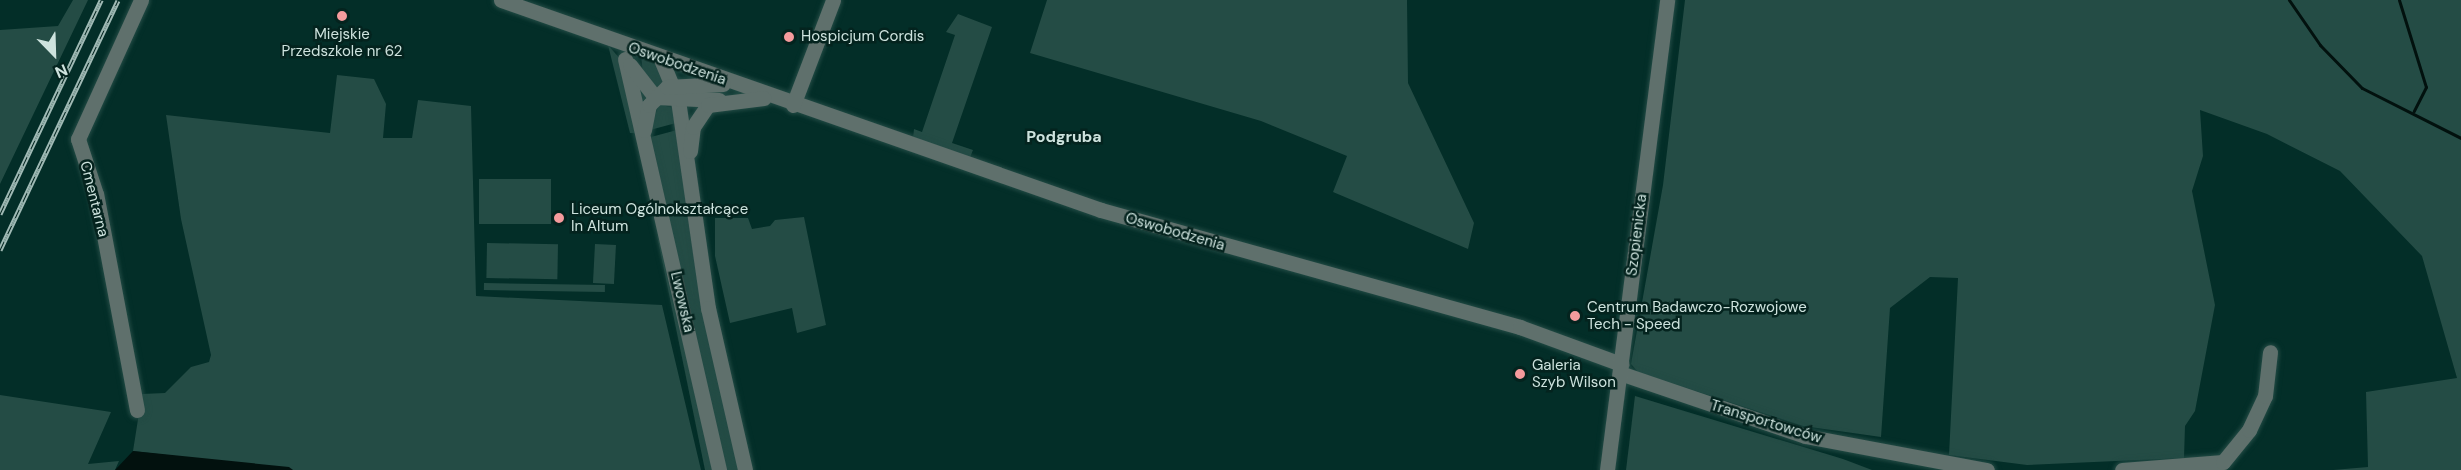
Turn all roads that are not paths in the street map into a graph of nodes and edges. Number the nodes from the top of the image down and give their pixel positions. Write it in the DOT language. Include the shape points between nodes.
graph roads {
  1 [pos="141,0"];
  2 [pos="501,0"];
  3 [pos="833,0"];
  4 [pos="1667,0"];
  5 [pos="619,43"];
  6 [pos="660,57"];
  7 [pos="626,59"];
  8 [pos="674,84"];
  9 [pos="735,84"];
  10 [pos="655,96"];
  11 [pos="775,98"];
  12 [pos="678,100"];
  13 [pos="721,100"];
  14 [pos="793,105"];
  15 [pos="644,133"];
  16 [pos="690,178"];
  17 [pos="2270,352"];
  18 [pos="1620,368"];
  19 [pos="137,410"];
  20 [pos="719,470"];
  21 [pos="744,470"];
  22 [pos="1607,470"];
  23 [pos="1987,470"];
  24 [pos="2122,470"];
  1 -- 19 [label="street, Cmentarna" via="78,139 96,194"];
  2 -- 5 [label="street, Oswobodzenia"];
  3 -- 14 [label="street"];
  4 -- 18 [label="street, Szopienicka"];
  5 -- 6 [label="street, Oswobodzenia"];
  5 -- 7 [label="street, Oswobodzenia"];
  6 -- 8 [label="street, Lwowska"];
  6 -- 9 [label="street, Oswobodzenia"];
  7 -- 10 [label="street, Oswobodzenia"];
  7 -- 15 [label="street, Lwowska"];
  8 -- 9 [label="street, Oswobodzenia"];
  8 -- 10 [label="street"];
  8 -- 12 [label="street, Lwowska"];
  9 -- 11 [label="street, Oswobodzenia"];
  10 -- 12 [label="street, Oswobodzenia"];
  10 -- 15 [label="street, Lwowska"];
  11 -- 13 [label="street"];
  11 -- 14 [label="street, Oswobodzenia"];
  12 -- 13 [label="street, Oswobodzenia"];
  12 -- 16 [label="street, Lwowska"];
  13 -- 16 [label="street, Lwowska" via="708,105 693,127"];
  14 -- 18 [label="street, Oswobodzenia" via="1186,237 1520,327"];
  15 -- 20 [label="street, Lwowska"];
  16 -- 21 [label="street, Lwowska" via="708,308"];
  17 -- 24 [label="street" via="2265,396 2250,430 2223,462"];
  18 -- 22 [label="street, Szopienicka"];
  18 -- 23 [label="street, Transportowców" via="1805,436"];
}
